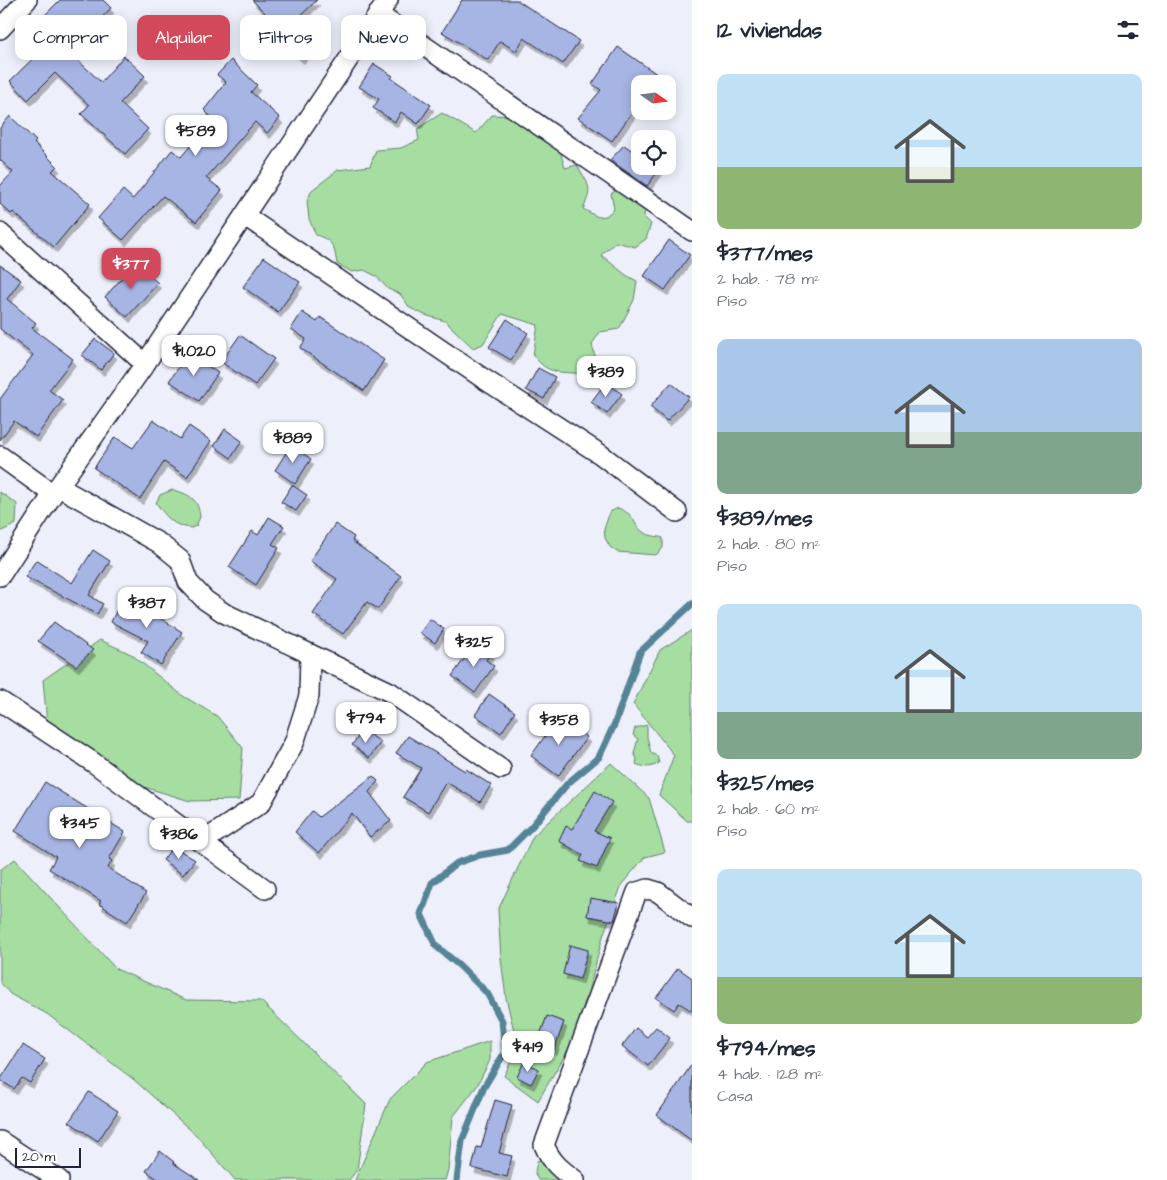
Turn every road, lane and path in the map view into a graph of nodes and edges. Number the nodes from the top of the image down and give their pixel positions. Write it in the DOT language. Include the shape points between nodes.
graph roads {
  1 [pos="27,0"];
  2 [pos="383,7"];
  3 [pos="0,29"];
  4 [pos="245,216"];
  5 [pos="692,231"];
  6 [pos="0,233"];
  7 [pos="145,364"];
  8 [pos="0,456"];
  9 [pos="56,490"];
  10 [pos="677,512"];
  11 [pos="0,576"];
  12 [pos="310,654"];
  13 [pos="0,701"];
  14 [pos="501,769"];
  15 [pos="202,842"];
  16 [pos="265,889"];
  17 [pos="692,918"];
  18 [pos="0,1141"];
  19 [pos="59,1180"];
  20 [pos="575,1180"];
  1 -- 3 [label="street"];
  2 -- 4 [label="street"];
  2 -- 5 [label="street"];
  4 -- 7 [label="street"];
  4 -- 10 [label="street" via="481,378 600,454"];
  6 -- 7 [label="street"];
  7 -- 9 [label="street"];
  8 -- 9 [label="street"];
  9 -- 11 [label="street"];
  9 -- 12 [label="street" via="159,543 180,560 188,582 205,600 224,613"];
  12 -- 14 [label="street" via="390,692"];
  12 -- 15 [label="street" via="309,696 294,743 261,803"];
  13 -- 15 [label="street" via="94,763"];
  15 -- 16 [label="street"];
  17 -- 20 [label="street" via="658,892 648,889 637,892 544,1145 550,1158"];
  18 -- 19 [label="street"];
}
